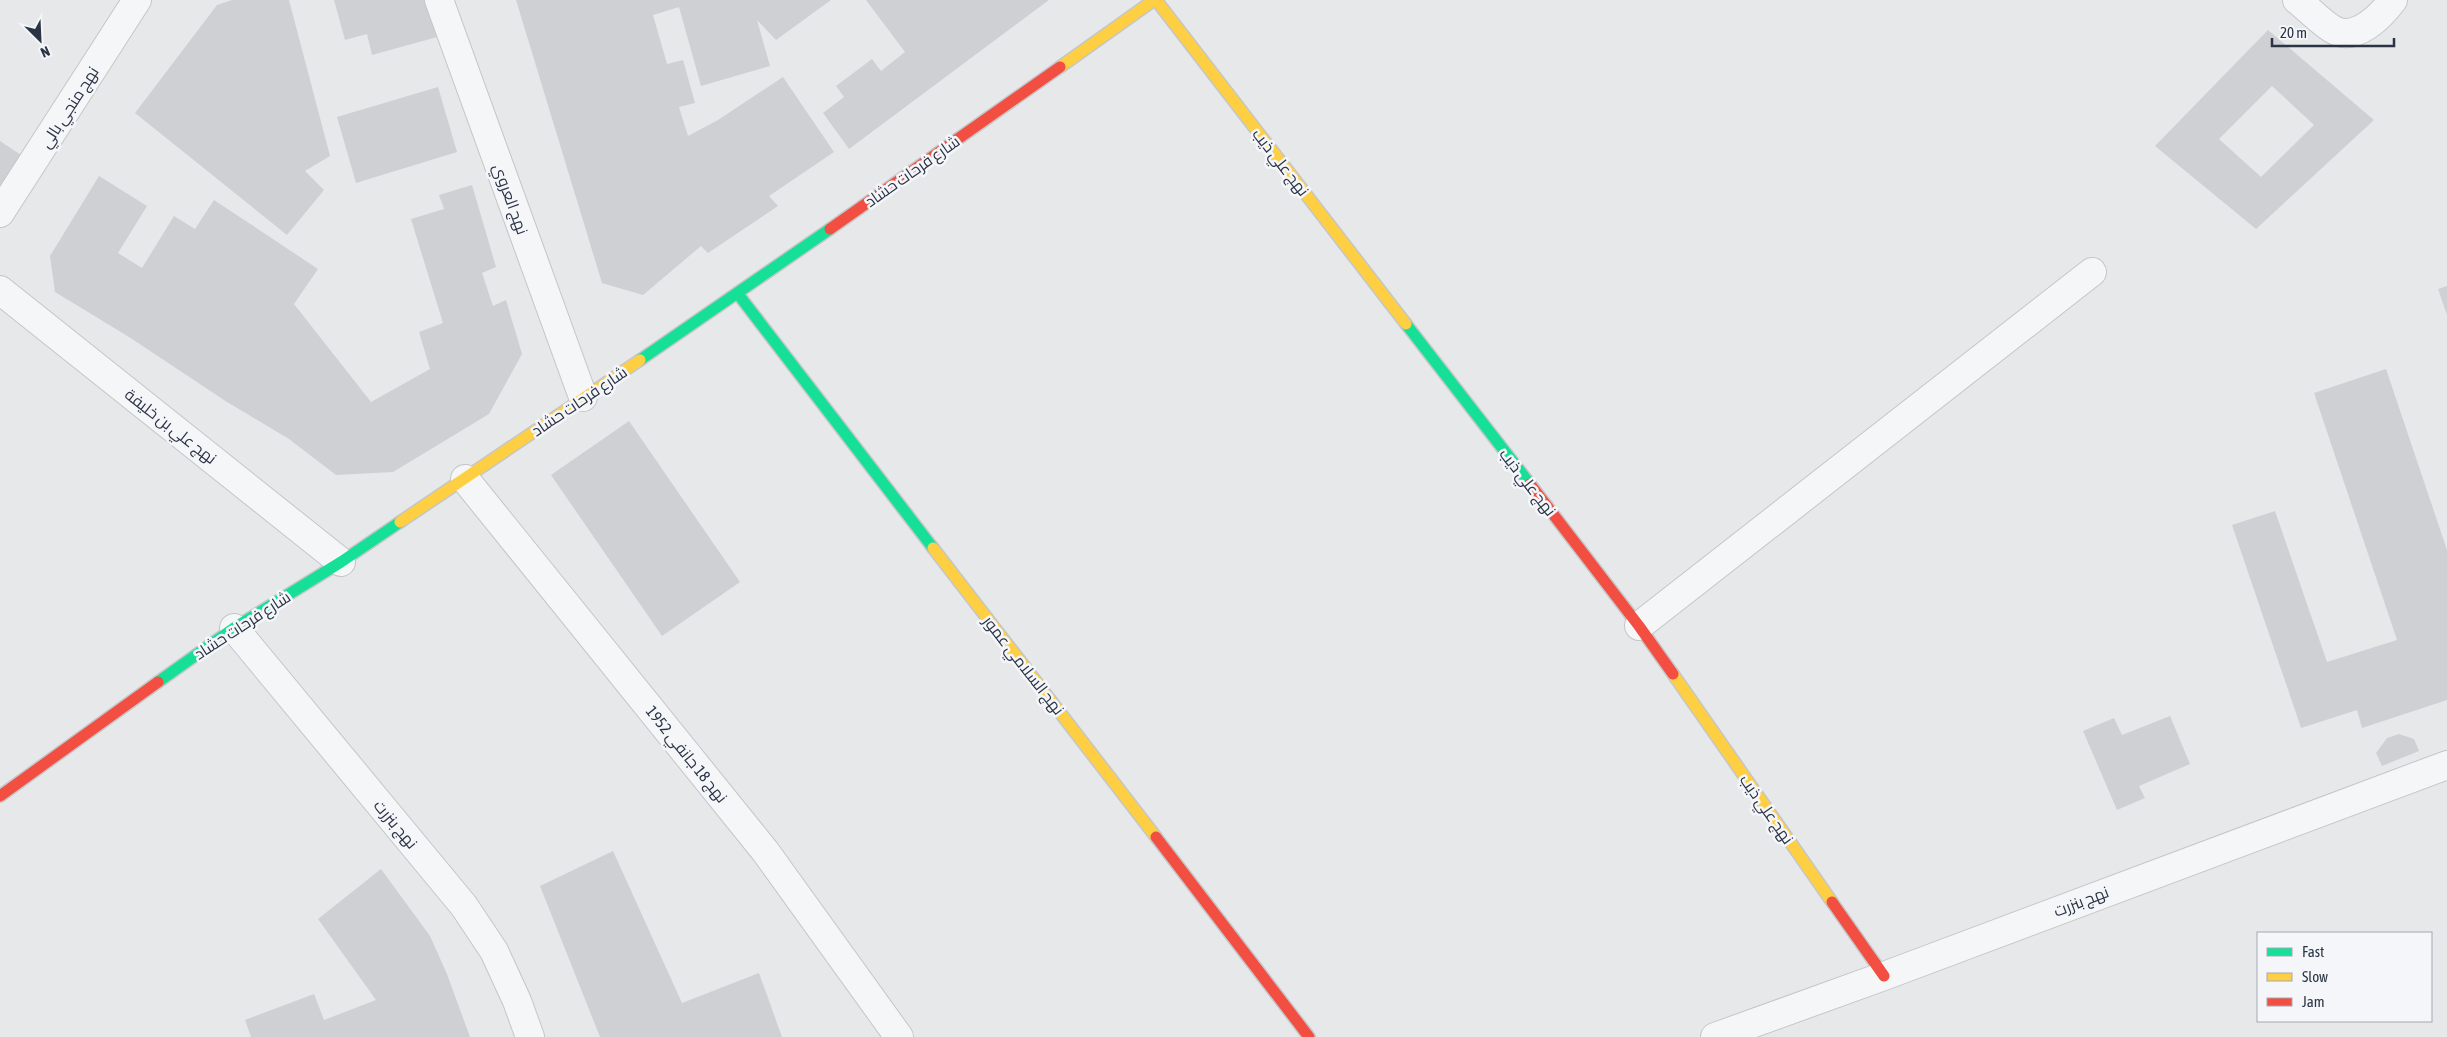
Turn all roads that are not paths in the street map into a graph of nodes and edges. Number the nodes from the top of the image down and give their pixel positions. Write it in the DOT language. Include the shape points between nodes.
graph roads {
  1 [pos="137,0"];
  2 [pos="440,0"];
  3 [pos="1155,0"];
  4 [pos="2297,0"];
  5 [pos="2393,0"];
  6 [pos="0,213"];
  7 [pos="2092,272"];
  8 [pos="0,290"];
  9 [pos="738,294"];
  10 [pos="583,397"];
  11 [pos="465,479"];
  12 [pos="341,562"];
  13 [pos="1639,626"];
  14 [pos="234,628"];
  15 [pos="2447,765"];
  16 [pos="0,796"];
  17 [pos="1884,976"];
  18 [pos="530,1037"];
  19 [pos="899,1037"];
  20 [pos="1309,1037"];
  21 [pos="1716,1037"];
  1 -- 6 [label="street, نهج منجي بالي"];
  2 -- 10 [label="street, نهج العروي"];
  3 -- 9 [label="street, شارع فرحات حشاد"];
  3 -- 13 [label="street, نهج علي ذيب"];
  4 -- 5 [label="street" via="2335,31 2350,32 2366,27"];
  7 -- 13 [label="street"];
  8 -- 12 [label="street, نهج علي بن خليفة"];
  9 -- 10 [label="street, شارع فرحات حشاد"];
  9 -- 20 [label="street, نهج السلامي عمور"];
  10 -- 11 [label="street, شارع فرحات حشاد"];
  11 -- 12 [label="street, شارع فرحات حشاد"];
  11 -- 19 [label="street, نهج 18 جانفي 1952" via="765,851"];
  12 -- 14 [label="street, شارع فرحات حشاد"];
  13 -- 17 [label="street, نهج علي ذيب"];
  14 -- 16 [label="street, شارع فرحات حشاد"];
  14 -- 18 [label="street, نهج بنزرت" via="464,906 494,951"];
  15 -- 17 [label="street, نهج بنزرت"];
  17 -- 21 [label="street, نهج بنزرت"];
}
